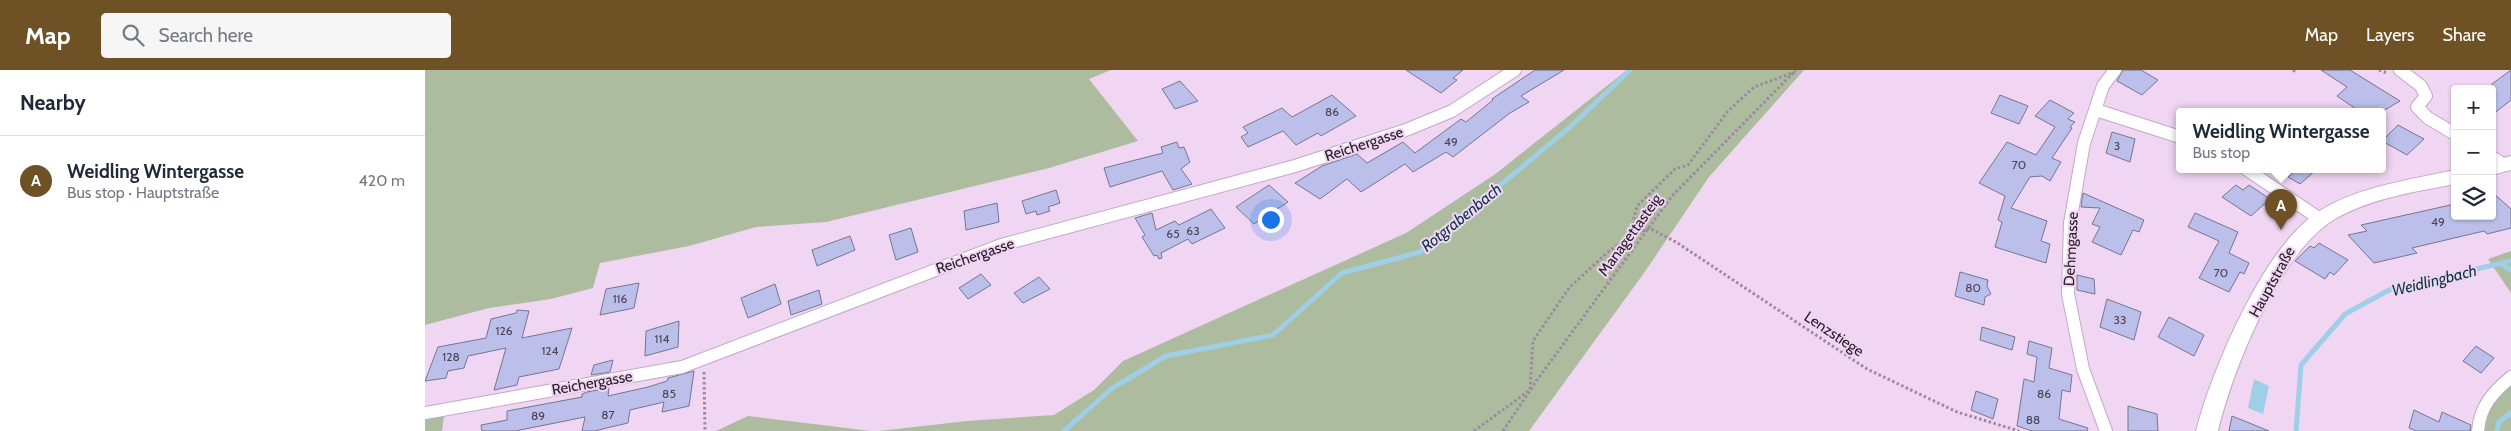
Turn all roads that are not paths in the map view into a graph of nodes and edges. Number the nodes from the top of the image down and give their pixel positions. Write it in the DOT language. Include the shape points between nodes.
graph roads {
  1 [pos="1515,70"];
  2 [pos="2115,70"];
  3 [pos="2400,70"];
  4 [pos="2096,110"];
  5 [pos="2451,132"];
  6 [pos="2176,136"];
  7 [pos="2252,173"];
  8 [pos="2451,178"];
  9 [pos="2320,219"];
  10 [pos="2511,377"];
  11 [pos="425,413"];
  12 [pos="2106,431"];
  13 [pos="2207,431"];
  14 [pos="2478,431"];
  1 -- 11 [label="street, Reichergasse" via="1452,111 1406,130 1295,166 1001,245 682,367"];
  2 -- 4 [label="street, Dehmgasse" via="2103,86"];
  3 -- 5 [label="street" via="2425,91 2426,96 2417,107"];
  4 -- 6 [label="street"];
  4 -- 12 [label="street, Dehmgasse" via="2084,143 2070,223 2068,294 2083,369"];
  7 -- 9 [label="street"];
  8 -- 9 [label="main road, Hauptstraße" via="2356,201"];
  9 -- 13 [label="main road, Hauptstraße" via="2296,239 2278,266 2223,373"];
  10 -- 14 [label="street" via="2489,395 2478,422"];
}
